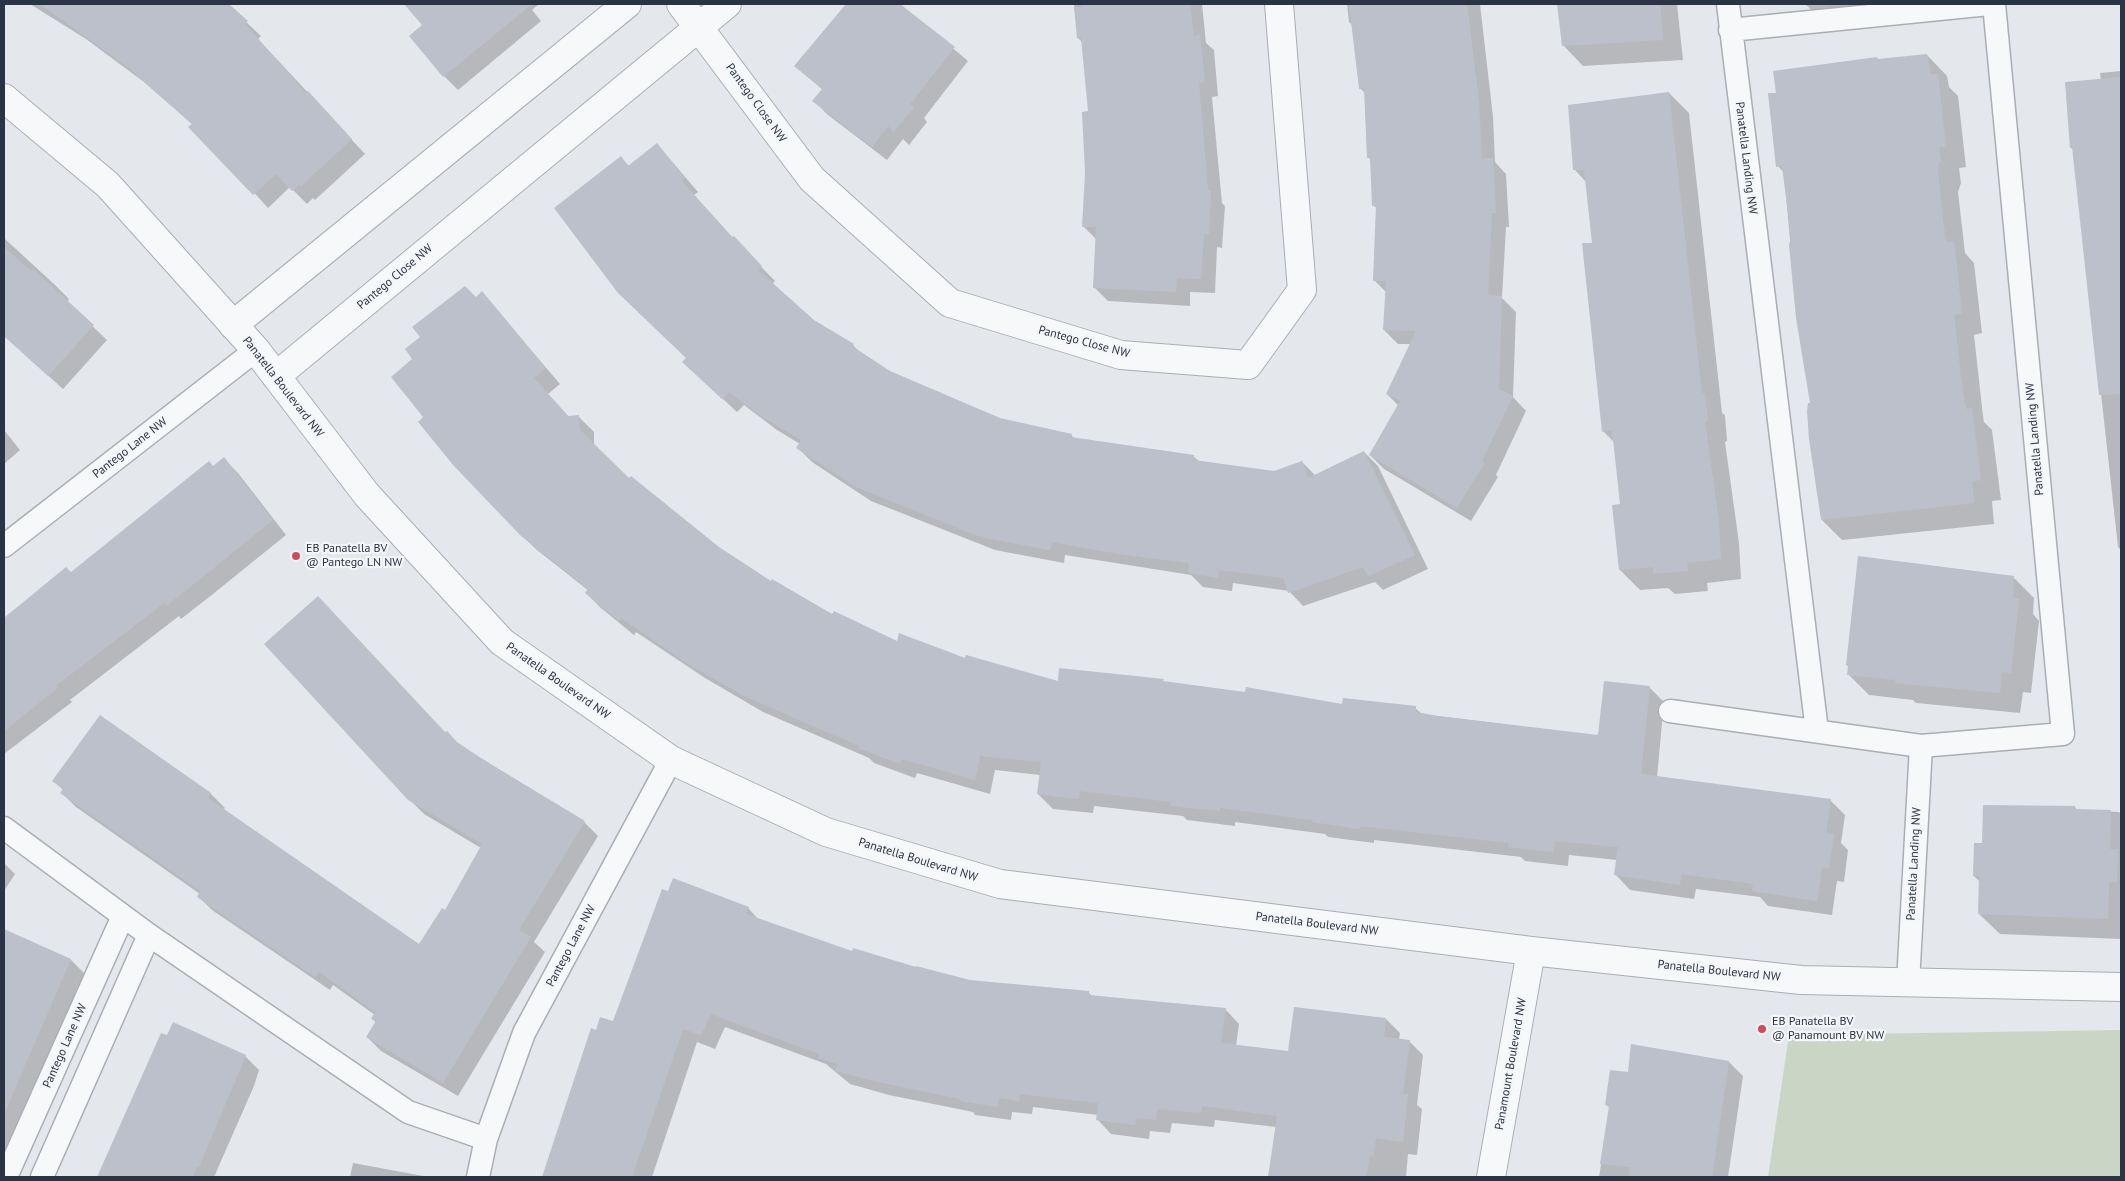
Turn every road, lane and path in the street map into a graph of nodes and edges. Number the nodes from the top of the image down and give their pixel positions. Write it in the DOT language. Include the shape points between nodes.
graph roads {
  1 [pos="627,4"];
  2 [pos="681,4"];
  3 [pos="727,4"];
  4 [pos="1279,4"];
  5 [pos="1728,4"];
  6 [pos="1989,4"];
  7 [pos="1994,4"];
  8 [pos="699,25"];
  9 [pos="1730,30"];
  10 [pos="4,98"];
  11 [pos="233,325"];
  12 [pos="256,350"];
  13 [pos="276,376"];
  14 [pos="4,546"];
  15 [pos="1670,711"];
  16 [pos="1817,732"];
  17 [pos="1921,746"];
  18 [pos="671,760"];
  19 [pos="4,828"];
  20 [pos="123,916"];
  21 [pos="149,935"];
  22 [pos="1530,951"];
  23 [pos="1908,983"];
  24 [pos="2121,987"];
  25 [pos="486,1139"];
  26 [pos="6,1177"];
  27 [pos="42,1177"];
  28 [pos="478,1177"];
  29 [pos="1491,1177"];
  1 -- 11 [label="street"];
  2 -- 8 [label="street, Pantego Close NW"];
  3 -- 8 [label="street"];
  4 -- 8 [label="street, Pantego Close NW" via="1302,290 1248,365 1121,354 950,303 812,179"];
  5 -- 9 [label="lane, Panatella Landing NW"];
  6 -- 9 [label="lane"];
  7 -- 17 [label="lane, Panatella Landing NW" via="2063,734"];
  8 -- 13 [label="street, Pantego Close NW"];
  9 -- 16 [label="lane, Panatella Landing NW"];
  10 -- 11 [label="street, Panatella Boulevard NW" via="108,185"];
  11 -- 12 [label="street, Panatella Boulevard NW"];
  12 -- 13 [label="street, Panatella Boulevard NW"];
  12 -- 14 [label="lane, Pantego Lane NW"];
  13 -- 18 [label="street, Panatella Boulevard NW" via="367,495 502,642"];
  15 -- 16 [label="lane, Panatella Landing NW"];
  16 -- 17 [label="lane, Panatella Landing NW"];
  17 -- 23 [label="lane, Panatella Landing NW"];
  18 -- 22 [label="street, Panatella Boulevard NW" via="826,832 1000,884"];
  18 -- 25 [label="lane, Pantego Lane NW" via="524,1033"];
  19 -- 20 [label="lane"];
  20 -- 21 [label="lane"];
  20 -- 26 [label="lane, Pantego Lane NW"];
  21 -- 25 [label="lane" via="408,1112"];
  21 -- 27 [label="lane"];
  22 -- 23 [label="street, Panatella Boulevard NW" via="1801,980"];
  22 -- 29 [label="street, Panamount Boulevard NW"];
  23 -- 24 [label="street, Panatella Boulevard NW"];
  25 -- 28 [label="lane, Pantego Lane NW"];
}
